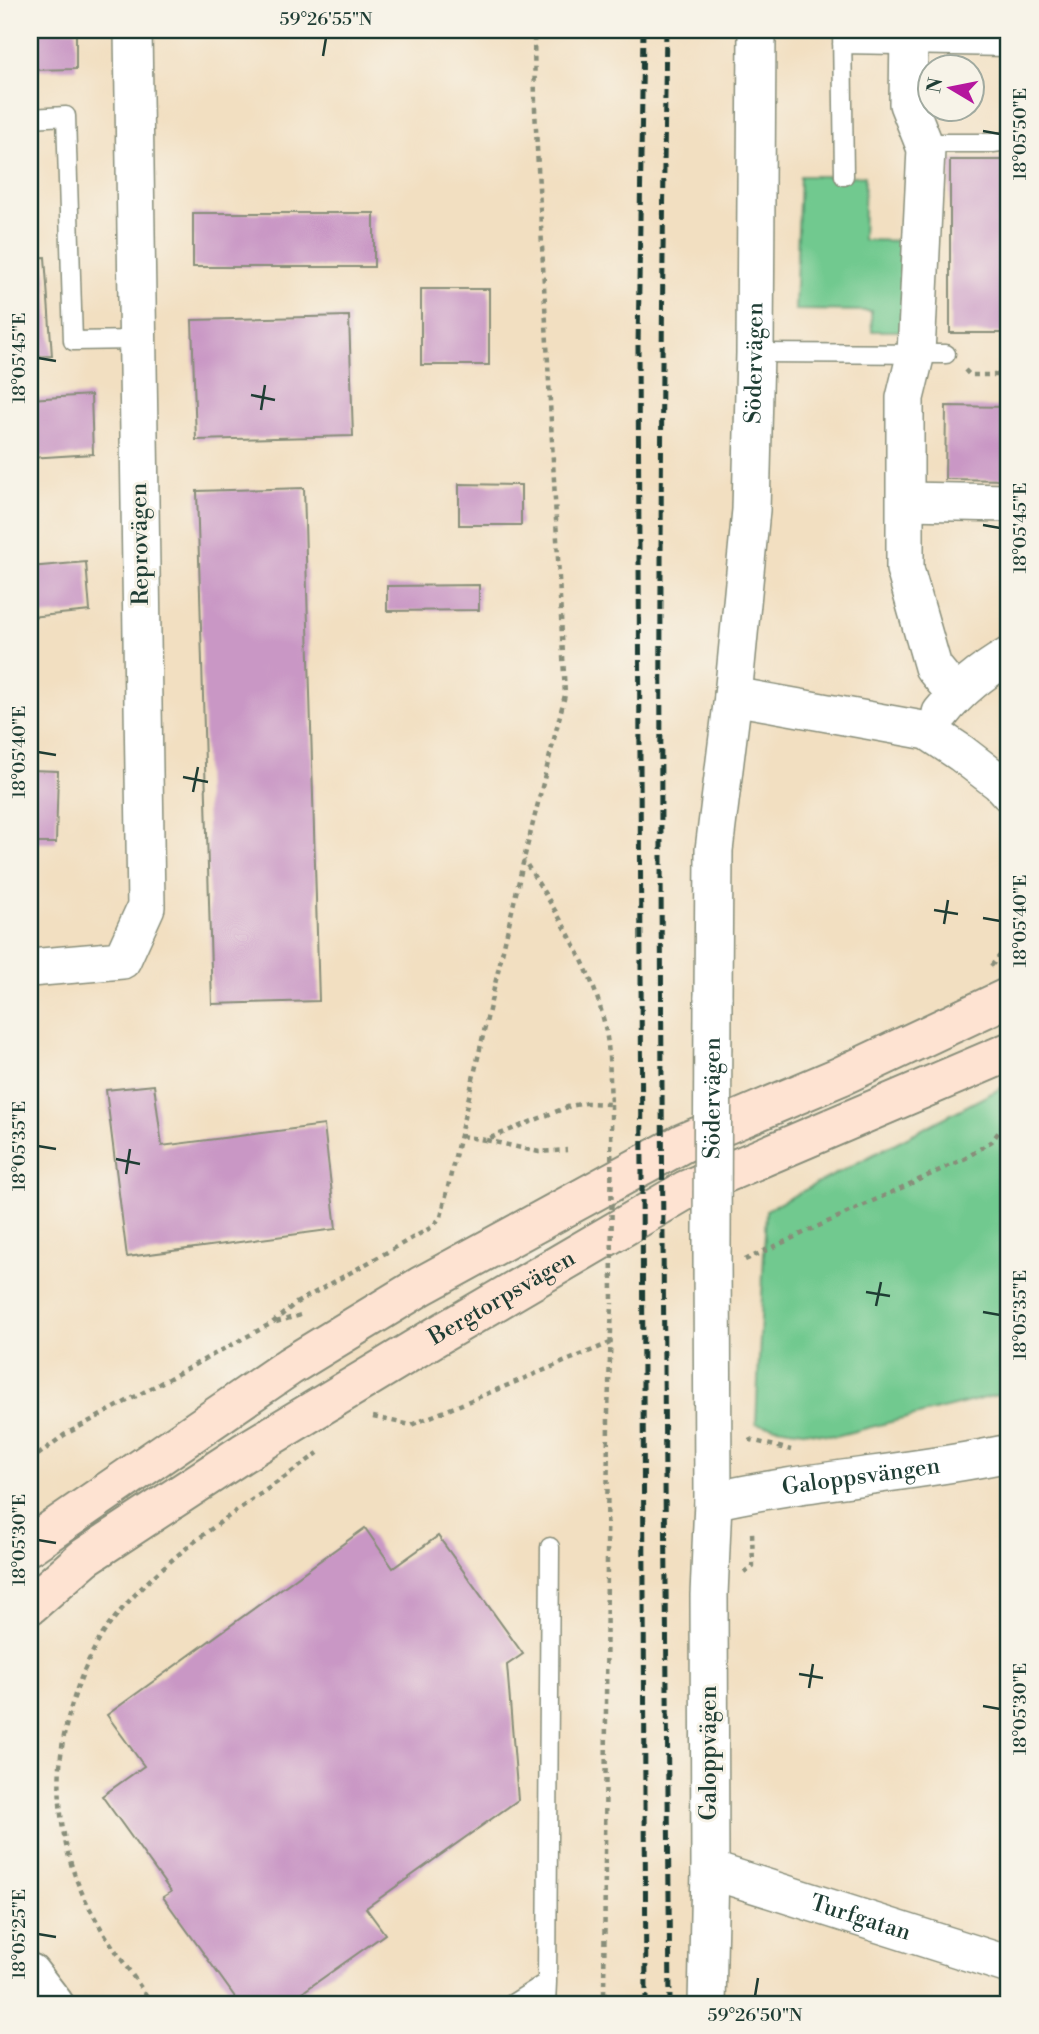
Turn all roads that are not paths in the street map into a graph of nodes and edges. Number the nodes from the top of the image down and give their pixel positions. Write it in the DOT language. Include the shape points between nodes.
graph roads {
  1 [pos="133,30"];
  2 [pos="757,30"];
  3 [pos="842,37"];
  4 [pos="909,38"];
  5 [pos="1009,47"];
  6 [pos="30,118"];
  7 [pos="1009,141"];
  8 [pos="923,143"];
  9 [pos="844,176"];
  10 [pos="136,340"];
  11 [pos="755,353"];
  12 [pos="931,354"];
  13 [pos="906,501"];
  14 [pos="1009,503"];
  15 [pos="1009,656"];
  16 [pos="956,695"];
  17 [pos="733,696"];
  18 [pos="928,731"];
  19 [pos="1009,793"];
  20 [pos="30,968"];
  21 [pos="1009,997"];
  22 [pos="1009,1052"];
  23 [pos="1009,1452"];
  24 [pos="713,1501"];
  25 [pos="30,1545"];
  26 [pos="550,1547"];
  27 [pos="33,1609"];
  28 [pos="710,1870"];
  29 [pos="1009,1965"];
  30 [pos="30,1973"];
  31 [pos="547,1983"];
  32 [pos="54,2004"];
  33 [pos="512,2004"];
  34 [pos="546,2004"];
  35 [pos="707,2004"];
  1 -- 10 [label="street, Reprovägen"];
  2 -- 11 [label="street, Södervägen"];
  3 -- 4 [label="lane"];
  3 -- 9 [label="lane"];
  4 -- 5 [label="lane"];
  4 -- 8 [label="street" via="908,104"];
  6 -- 10 [label="lane" via="66,116 73,341"];
  7 -- 8 [label="lane"];
  8 -- 12 [label="street"];
  10 -- 20 [label="street, Reprovägen" via="146,907 122,960"];
  11 -- 12 [label="lane"];
  11 -- 17 [label="street, Södervägen" via="751,510"];
  12 -- 13 [label="street" via="905,398"];
  13 -- 14 [label="street"];
  13 -- 16 [label="street" via="905,569 933,667"];
  15 -- 16 [label="street"];
  16 -- 18 [label="street"];
  17 -- 18 [label="street"];
  17 -- 24 [label="street, Södervägen, bridge" via="714,850 713,998 726,1254"];
  18 -- 19 [label="street"];
  21 -- 25 [label="main road, Bergtorpsvägen" via="683,1143 421,1286 290,1366"];
  22 -- 27 [label="main road, Bergtorpsvägen" via="686,1190 243,1453 85,1557"];
  23 -- 24 [label="street, Galoppsvängen"];
  24 -- 28 [label="street, Galoppvägen"];
  26 -- 31 [label="lane"];
  28 -- 29 [label="street, Turfgatan"];
  28 -- 35 [label="street, Galoppvägen"];
  30 -- 32 [label="street"];
  31 -- 33 [label="lane"];
  31 -- 34 [label="lane"];
}
